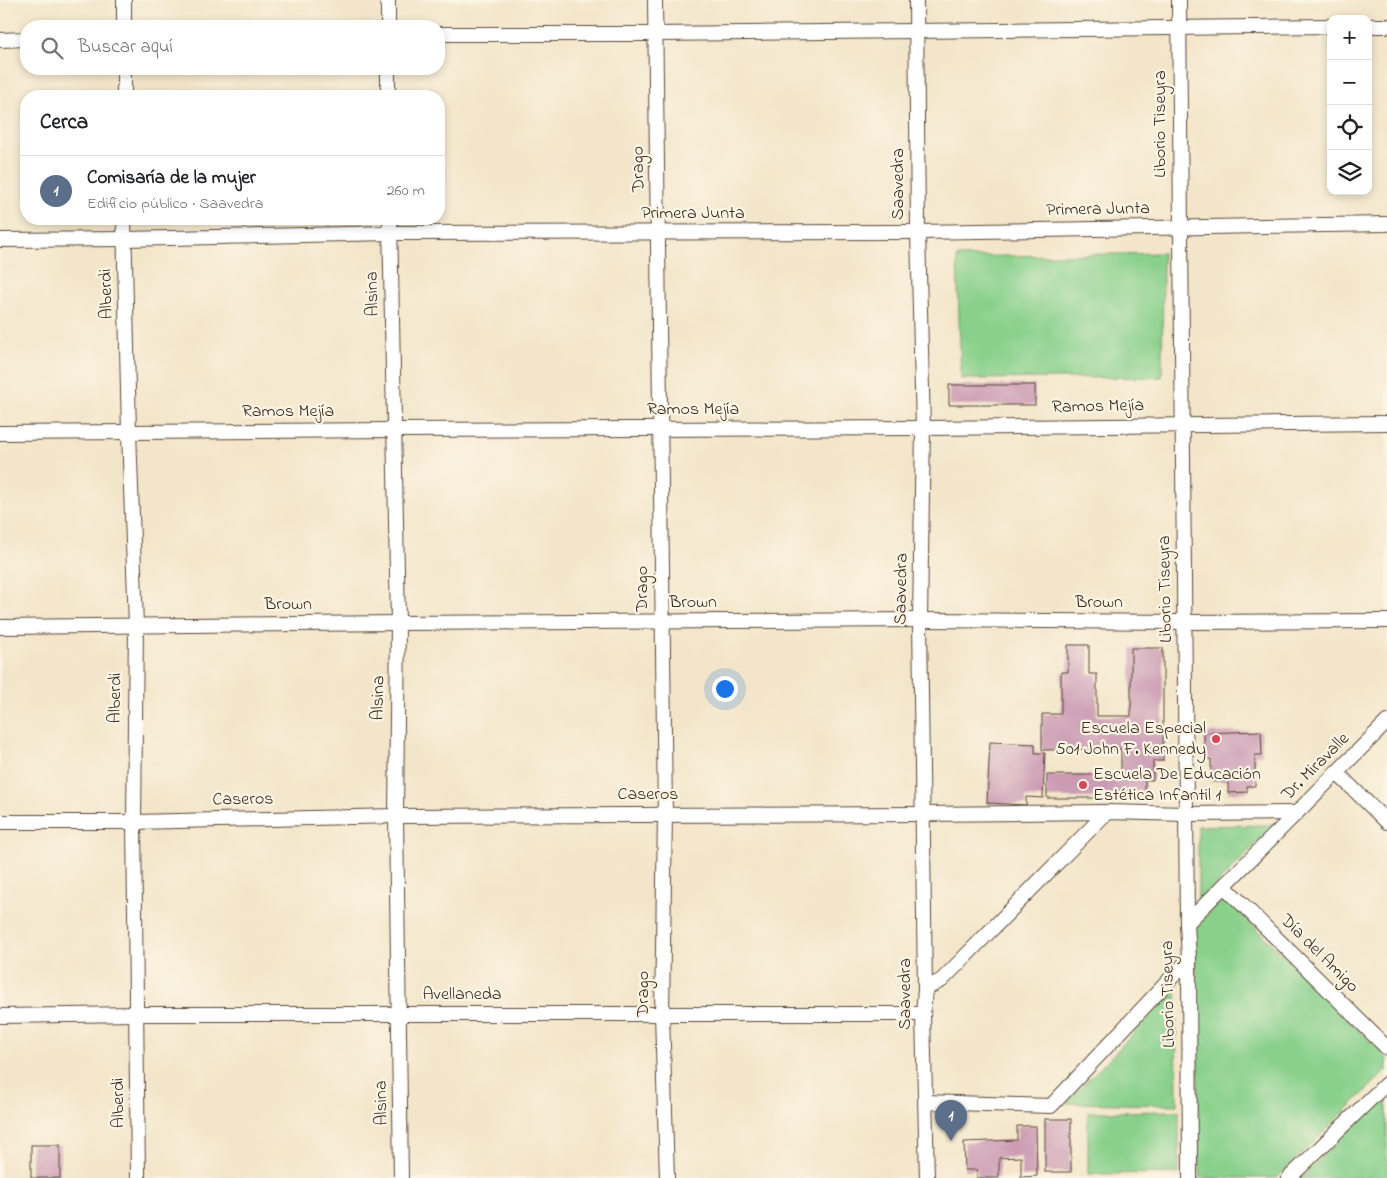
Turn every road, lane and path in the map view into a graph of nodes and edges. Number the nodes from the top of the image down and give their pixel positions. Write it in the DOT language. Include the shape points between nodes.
graph roads {
  1 [pos="124,0"];
  2 [pos="388,0"];
  3 [pos="655,0"];
  4 [pos="916,0"];
  5 [pos="1179,0"];
  6 [pos="124,20"];
  7 [pos="388,20"];
  8 [pos="1327,26"];
  9 [pos="1372,26"];
  10 [pos="1387,26"];
  11 [pos="1180,29"];
  12 [pos="917,30"];
  13 [pos="445,34"];
  14 [pos="656,34"];
  15 [pos="20,39"];
  16 [pos="0,40"];
  17 [pos="124,75"];
  18 [pos="388,75"];
  19 [pos="124,90"];
  20 [pos="388,90"];
  21 [pos="1387,224"];
  22 [pos="124,225"];
  23 [pos="390,225"];
  24 [pos="1180,227"];
  25 [pos="918,232"];
  26 [pos="390,233"];
  27 [pos="659,233"];
  28 [pos="124,239"];
  29 [pos="0,240"];
  30 [pos="1387,423"];
  31 [pos="1183,425"];
  32 [pos="923,428"];
  33 [pos="661,429"];
  34 [pos="395,430"];
  35 [pos="129,432"];
  36 [pos="0,433"];
  37 [pos="920,620"];
  38 [pos="1387,621"];
  39 [pos="662,622"];
  40 [pos="1185,622"];
  41 [pos="398,623"];
  42 [pos="136,625"];
  43 [pos="0,626"];
  44 [pos="1387,722"];
  45 [pos="1336,772"];
  46 [pos="1107,812"];
  47 [pos="665,814"];
  48 [pos="922,814"];
  49 [pos="1186,814"];
  50 [pos="1296,814"];
  51 [pos="396,816"];
  52 [pos="0,822"];
  53 [pos="134,822"];
  54 [pos="1387,822"];
  55 [pos="1224,886"];
  56 [pos="1187,923"];
  57 [pos="1189,959"];
  58 [pos="925,990"];
  59 [pos="137,1014"];
  60 [pos="400,1014"];
  61 [pos="662,1014"];
  62 [pos="923,1014"];
  63 [pos="0,1016"];
  64 [pos="1387,1048"];
  65 [pos="1387,1083"];
  66 [pos="926,1102"];
  67 [pos="138,1178"];
  68 [pos="401,1178"];
  69 [pos="667,1178"];
  70 [pos="927,1178"];
  71 [pos="1190,1178"];
  72 [pos="1289,1178"];
  1 -- 6 [label="street"];
  2 -- 7 [label="street"];
  3 -- 14 [label="street, Drago"];
  4 -- 12 [label="street, Saavedra"];
  5 -- 11 [label="street, Liborio Tiseyra"];
  8 -- 11 [label="street"];
  9 -- 10 [label="street"];
  11 -- 12 [label="street"];
  11 -- 24 [label="street, Liborio Tiseyra"];
  12 -- 14 [label="street"];
  12 -- 25 [label="street, Saavedra"];
  13 -- 14 [label="street"];
  14 -- 27 [label="street, Drago"];
  15 -- 16 [label="street"];
  17 -- 19 [label="street"];
  18 -- 20 [label="street"];
  21 -- 24 [label="street, Primera Junta"];
  22 -- 28 [label="street, Alberdi"];
  23 -- 26 [label="street, Alsina"];
  24 -- 25 [label="street, Primera Junta"];
  24 -- 31 [label="street, Liborio Tiseyra"];
  25 -- 27 [label="street, Primera Junta"];
  25 -- 32 [label="street, Saavedra"];
  26 -- 27 [label="street, Primera Junta"];
  26 -- 28 [label="street, Primera Junta"];
  26 -- 34 [label="street, Alsina"];
  27 -- 33 [label="street, Drago"];
  28 -- 29 [label="street, Primera Junta"];
  28 -- 35 [label="street, Alberdi"];
  30 -- 31 [label="street, Ramos Mejía"];
  31 -- 32 [label="street, Ramos Mejía"];
  31 -- 40 [label="street, Liborio Tiseyra"];
  32 -- 33 [label="street, Ramos Mejía"];
  32 -- 37 [label="street, Saavedra"];
  33 -- 34 [label="street, Ramos Mejía"];
  33 -- 39 [label="street, Drago"];
  34 -- 35 [label="street, Ramos Mejía"];
  34 -- 41 [label="street, Alsina"];
  35 -- 36 [label="street, Ramos Mejía"];
  35 -- 42 [label="street, Alberdi"];
  37 -- 39 [label="street, Brown"];
  37 -- 40 [label="street, Brown"];
  37 -- 48 [label="street, Saavedra"];
  38 -- 40 [label="street, Brown"];
  39 -- 41 [label="street, Brown"];
  39 -- 47 [label="street, Drago"];
  40 -- 49 [label="street, Liborio Tiseyra"];
  41 -- 42 [label="street, Brown"];
  41 -- 51 [label="street, Alsina"];
  42 -- 43 [label="street, Brown"];
  42 -- 53 [label="street, Alberdi"];
  44 -- 45 [label="street, Dr. Miravalle"];
  45 -- 50 [label="street, Dr. Miravalle"];
  45 -- 54 [label="street"];
  46 -- 48 [label="street, Caseros"];
  46 -- 49 [label="street, Caseros"];
  46 -- 58 [label="street" via="942,980"];
  47 -- 48 [label="street, Caseros"];
  47 -- 51 [label="street, Caseros"];
  47 -- 61 [label="street, Drago"];
  48 -- 58 [label="street, Saavedra"];
  49 -- 50 [label="street, Caseros"];
  49 -- 56 [label="street, Liborio Tiseyra"];
  50 -- 55 [label="street, Dr. Miravalle"];
  51 -- 53 [label="street, Caseros"];
  51 -- 60 [label="street, Alsina"];
  52 -- 53 [label="street, Caseros"];
  53 -- 59 [label="street, Alberdi"];
  55 -- 56 [label="street, Dr. Miravalle"];
  55 -- 64 [label="street, Día del Amigo"];
  56 -- 57 [label="street, Liborio Tiseyra"];
  57 -- 66 [label="street" via="1051,1106"];
  57 -- 71 [label="street, Liborio Tiseyra"];
  58 -- 62 [label="street, Saavedra"];
  59 -- 60 [label="street, Avellaneda"];
  59 -- 63 [label="street, Avellaneda"];
  59 -- 67 [label="street, Alberdi"];
  60 -- 61 [label="street, Avellaneda"];
  60 -- 68 [label="street, Alsina"];
  61 -- 62 [label="street, Avellaneda"];
  61 -- 69 [label="street, Drago"];
  62 -- 66 [label="street, Saavedra"];
  65 -- 72 [label="street"];
  66 -- 70 [label="street, Saavedra"];
}
